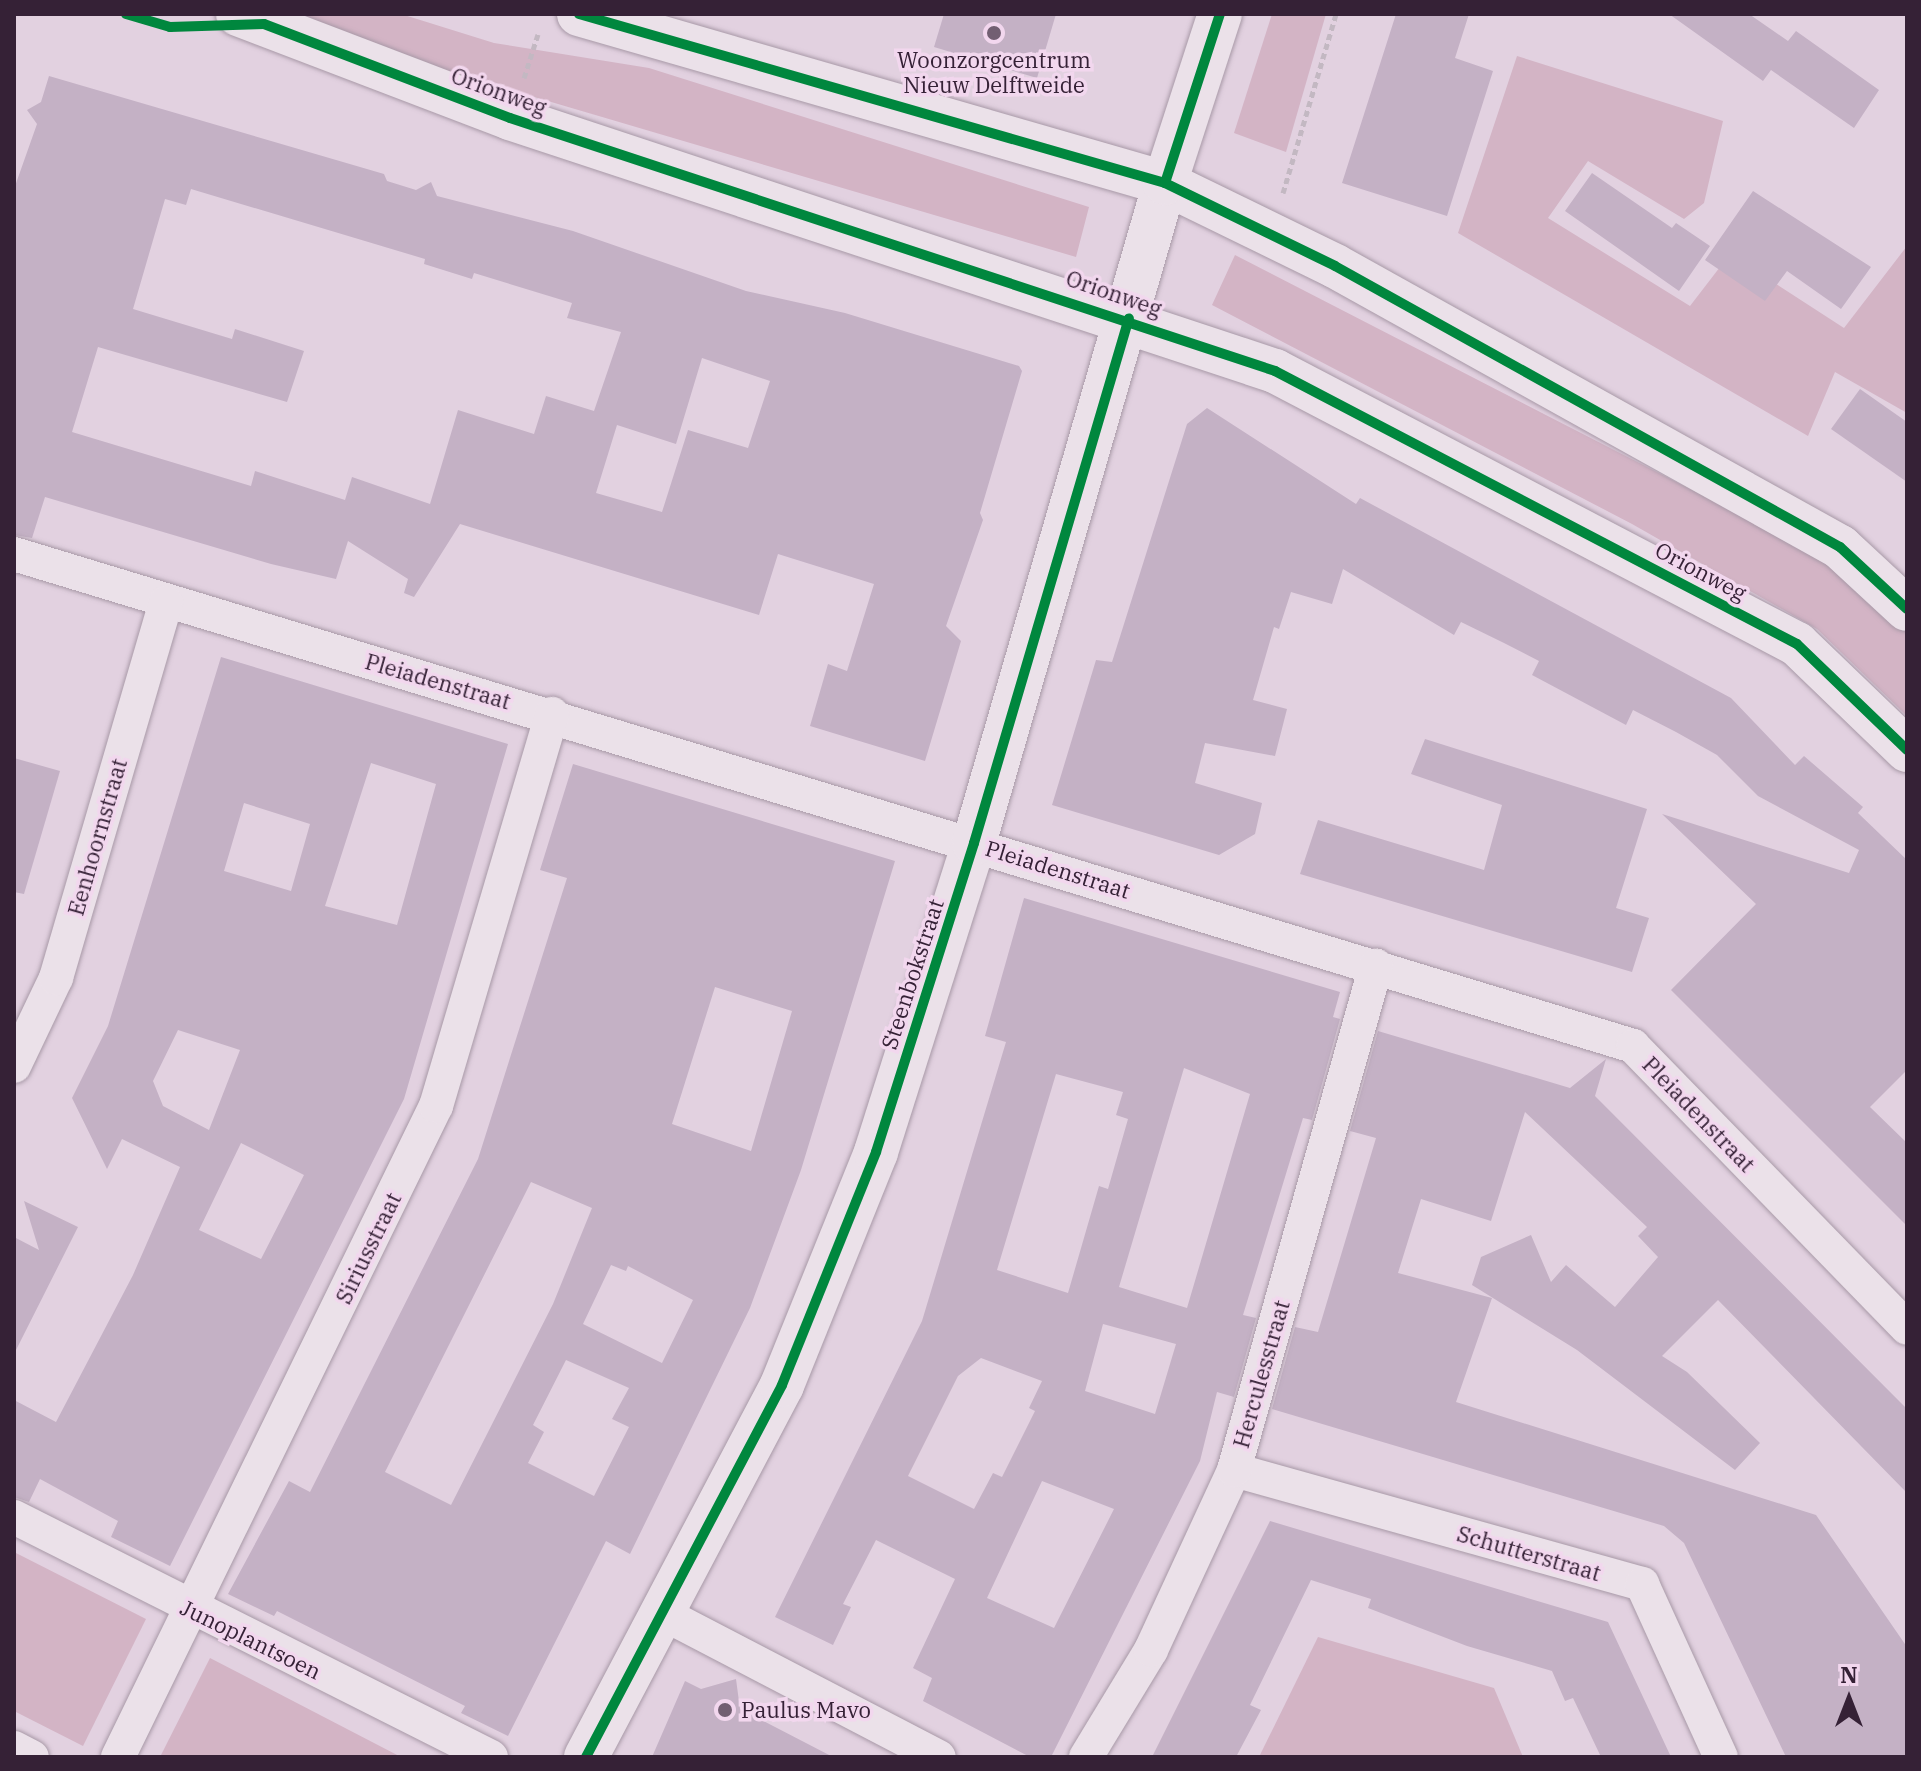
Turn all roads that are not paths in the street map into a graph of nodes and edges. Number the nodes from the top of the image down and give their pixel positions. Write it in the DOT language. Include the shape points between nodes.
graph roads {
  1 [pos="238,14"];
  2 [pos="1220,14"];
  3 [pos="560,21"];
  4 [pos="1165,183"];
  5 [pos="1129,318"];
  6 [pos="14,554"];
  7 [pos="166,603"];
  8 [pos="1907,609"];
  9 [pos="552,714"];
  10 [pos="1907,750"];
  11 [pos="974,843"];
  12 [pos="1376,966"];
  13 [pos="14,1066"];
  14 [pos="1907,1328"];
  15 [pos="1234,1470"];
  16 [pos="14,1517"];
  17 [pos="193,1611"];
  18 [pos="662,1613"];
  19 [pos="14,1748"];
  20 [pos="32,1757"];
  21 [pos="118,1757"];
  22 [pos="491,1757"];
  23 [pos="586,1757"];
  24 [pos="939,1757"];
  25 [pos="1086,1757"];
  26 [pos="1721,1757"];
  1 -- 5 [label="street, Orionweg" via="510,118"];
  2 -- 4 [label="street, Steenbokstraat"];
  3 -- 4 [label="street"];
  4 -- 5 [label="street, Steenbokstraat"];
  4 -- 8 [label="street" via="1271,234 1840,547"];
  5 -- 10 [label="street, Orionweg" via="1275,371 1797,644"];
  5 -- 11 [label="street, Steenbokstraat"];
  6 -- 7 [label="street, Pleiadenstraat"];
  7 -- 9 [label="street, Pleiadenstraat"];
  7 -- 13 [label="street, Eenhoornstraat" via="56,978"];
  9 -- 11 [label="street, Pleiadenstraat"];
  9 -- 17 [label="street, Siriusstraat" via="436,1106"];
  11 -- 12 [label="street, Pleiadenstraat"];
  11 -- 18 [label="street, Steenbokstraat" via="876,1152 782,1385"];
  12 -- 14 [label="street, Pleiadenstraat" via="1633,1046"];
  12 -- 15 [label="street, Herculesstraat"];
  15 -- 25 [label="street, Herculesstraat" via="1151,1650"];
  15 -- 26 [label="street, Schutterstraat" via="1642,1584"];
  16 -- 17 [label="street, Junoplantsoen"];
  17 -- 21 [label="street, Siriusstraat"];
  17 -- 22 [label="street, Junoplantsoen"];
  18 -- 23 [label="street"];
  18 -- 24 [label="street"];
  19 -- 20 [label="street"];
}
